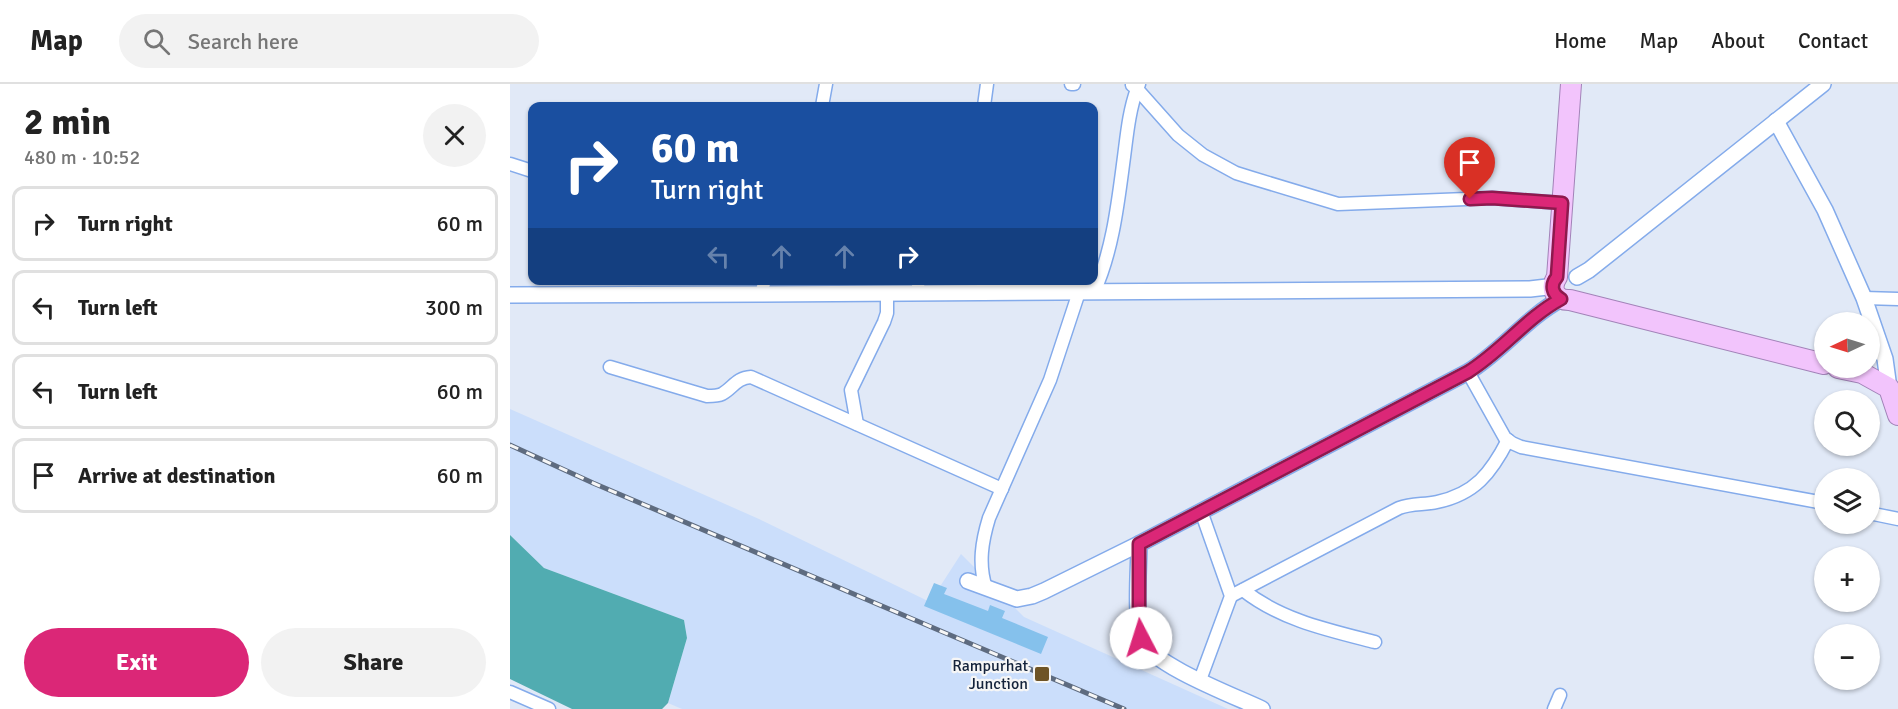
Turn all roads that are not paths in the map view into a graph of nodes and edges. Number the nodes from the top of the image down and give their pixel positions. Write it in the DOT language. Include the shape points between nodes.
graph roads {
  1 [pos="826,84"];
  2 [pos="987,84"];
  3 [pos="1571,84"];
  4 [pos="1823,84"];
  5 [pos="1136,86"];
  6 [pos="823,102"];
  7 [pos="985,102"];
  8 [pos="1776,121"];
  9 [pos="510,164"];
  10 [pos="528,170"];
  11 [pos="1562,203"];
  12 [pos="1098,275"];
  13 [pos="1577,277"];
  14 [pos="1092,285"];
  15 [pos="763,287"];
  16 [pos="918,287"];
  17 [pos="1560,290"];
  18 [pos="1087,292"];
  19 [pos="887,294"];
  20 [pos="510,295"];
  21 [pos="1864,298"];
  22 [pos="1898,299"];
  23 [pos="1814,361"];
  24 [pos="610,367"];
  25 [pos="1468,372"];
  26 [pos="1871,378"];
  27 [pos="1889,388"];
  28 [pos="1898,415"];
  29 [pos="857,424"];
  30 [pos="1508,440"];
  31 [pos="1002,489"];
  32 [pos="1814,501"];
  33 [pos="1201,511"];
  34 [pos="1880,515"];
  35 [pos="1898,519"];
  36 [pos="1139,544"];
  37 [pos="968,581"];
  38 [pos="986,588"];
  39 [pos="1243,590"];
  40 [pos="1231,596"];
  41 [pos="1375,642"];
  42 [pos="1200,680"];
  43 [pos="510,692"];
  44 [pos="1560,695"];
  45 [pos="527,701"];
  46 [pos="510,705"];
  47 [pos="549,709"];
  48 [pos="1262,709"];
  49 [pos="1554,709"];
  1 -- 6 [label="street"];
  2 -- 7 [label="street"];
  3 -- 11 [label="highway"];
  4 -- 8 [label="street"];
  5 -- 11 [label="street" via="1178,135 1203,156 1236,173 1338,204 1492,198"];
  5 -- 12 [label="street" via="1110,245"];
  8 -- 13 [label="street"];
  8 -- 21 [label="street" via="1825,210"];
  9 -- 10 [label="street"];
  11 -- 17 [label="highway"];
  13 -- 17 [label="street" via="1564,273"];
  13 -- 17 [label="street" via="1580,291 1574,298"];
  14 -- 18 [label="street"];
  15 -- 19 [label="street"];
  15 -- 20 [label="street"];
  16 -- 18 [label="street"];
  16 -- 19 [label="street"];
  17 -- 18 [label="street"];
  17 -- 23 [label="highway"];
  17 -- 25 [label="street" via="1491,357"];
  18 -- 31 [label="street"];
  19 -- 29 [label="street" via="884,322 851,390"];
  21 -- 22 [label="street"];
  21 -- 27 [label="street" via="1885,359"];
  24 -- 29 [label="street" via="707,396 722,394 735,381 751,376"];
  25 -- 30 [label="street"];
  25 -- 33 [label="street"];
  26 -- 27 [label="highway"];
  27 -- 28 [label="highway"];
  29 -- 31 [label="street"];
  30 -- 32 [label="street" via="1521,447"];
  30 -- 39 [label="street" via="1494,466 1467,490 1439,502 1399,508"];
  31 -- 38 [label="street" via="984,534 981,561"];
  33 -- 36 [label="street"];
  33 -- 40 [label="street"];
  34 -- 35 [label="street"];
  36 -- 38 [label="street" via="1032,596 1017,598"];
  36 -- 42 [label="street" via="1139,623 1146,649"];
  37 -- 38 [label="street"];
  39 -- 40 [label="street"];
  39 -- 41 [label="street" via="1304,623"];
  40 -- 42 [label="street"];
  42 -- 48 [label="street"];
  43 -- 45 [label="street"];
  44 -- 49 [label="street"];
  45 -- 46 [label="street"];
  45 -- 47 [label="street"];
}
